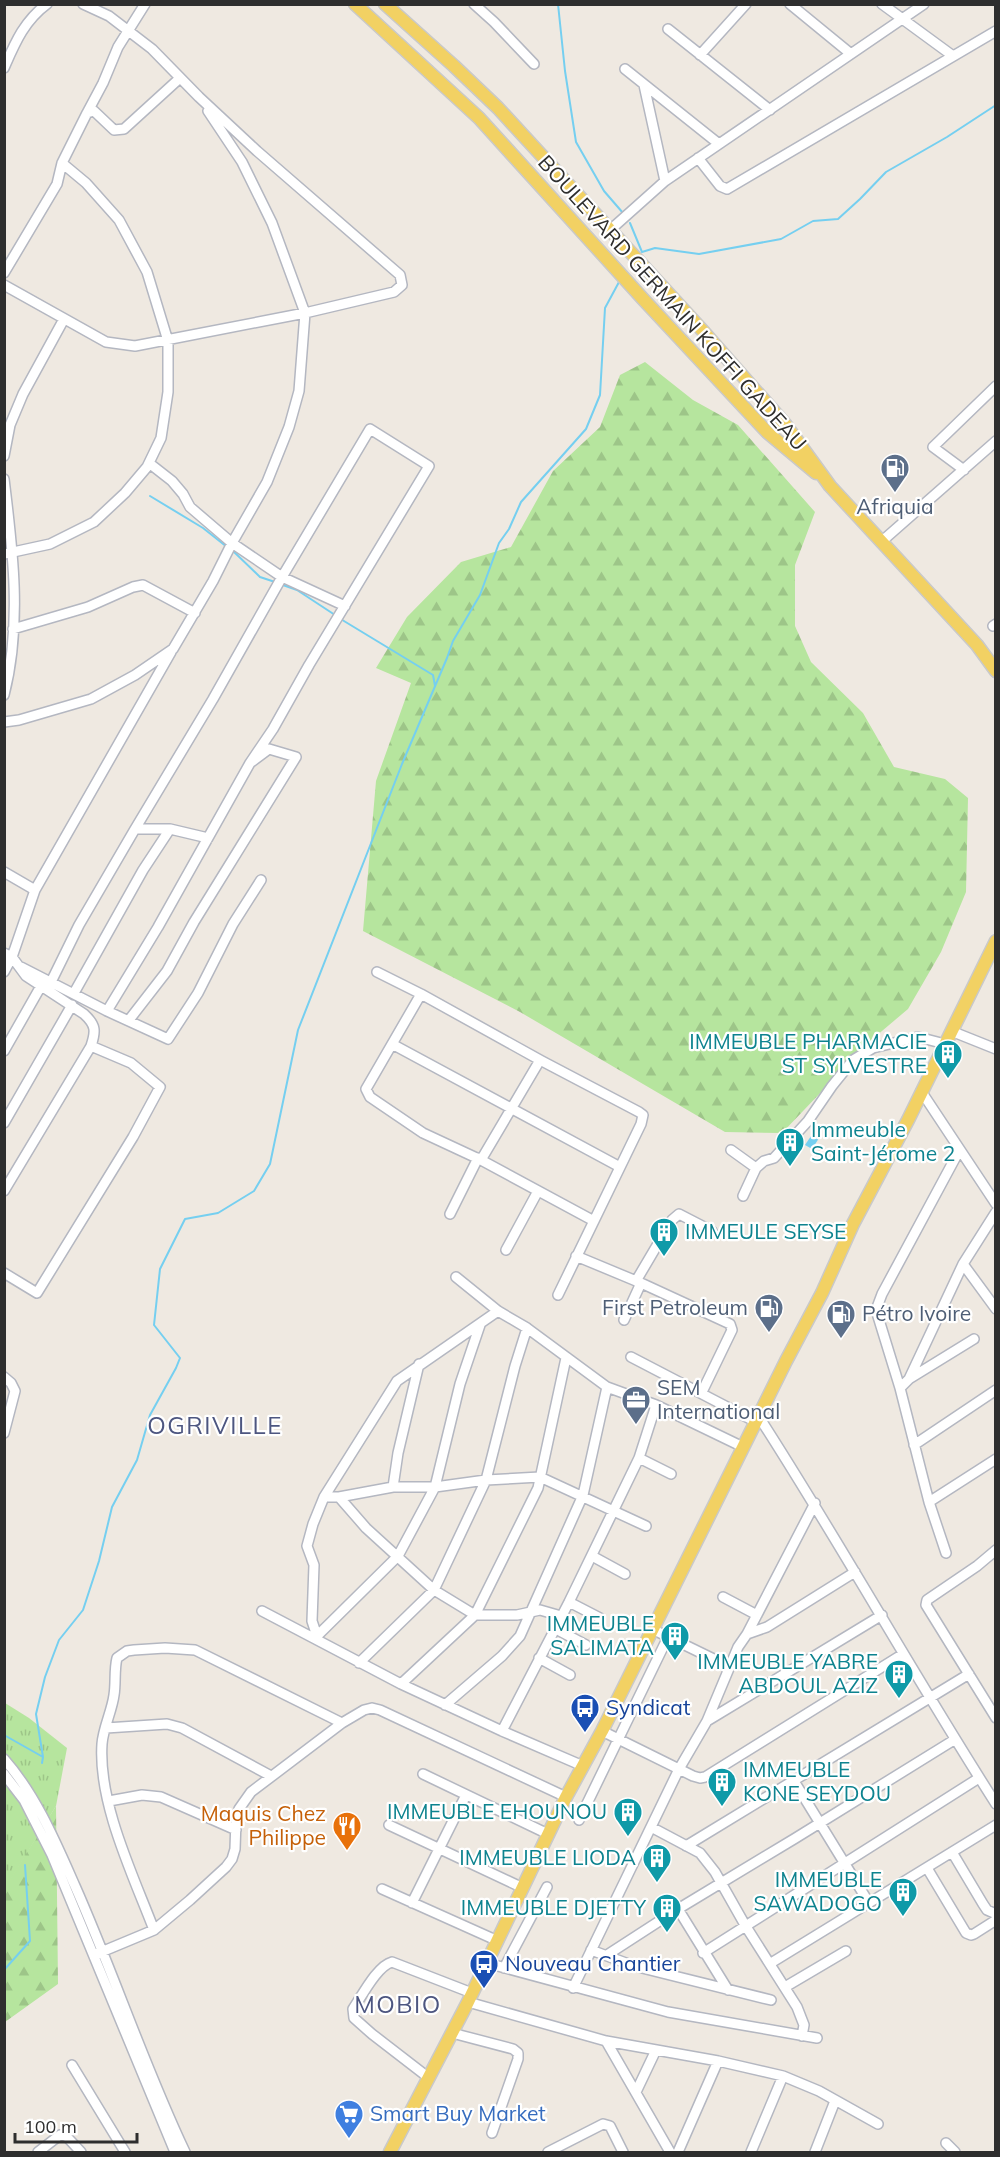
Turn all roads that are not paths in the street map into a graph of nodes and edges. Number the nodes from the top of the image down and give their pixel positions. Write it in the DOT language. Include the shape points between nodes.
graph roads {
  1 [pos="47,4"];
  2 [pos="83,4"];
  3 [pos="145,4"];
  4 [pos="355,4"];
  5 [pos="385,4"];
  6 [pos="474,4"];
  7 [pos="746,4"];
  8 [pos="790,4"];
  9 [pos="882,4"];
  10 [pos="924,4"];
  11 [pos="903,20"];
  12 [pos="668,29"];
  13 [pos="128,31"];
  14 [pos="996,31"];
  15 [pos="851,54"];
  16 [pos="700,55"];
  17 [pos="953,56"];
  18 [pos="534,64"];
  19 [pos="4,68"];
  20 [pos="625,69"];
  21 [pos="180,78"];
  22 [pos="644,85"];
  23 [pos="199,98"];
  24 [pos="770,110"];
  25 [pos="87,113"];
  26 [pos="719,144"];
  27 [pos="698,158"];
  28 [pos="62,163"];
  29 [pos="664,181"];
  30 [pos="609,231"];
  31 [pos="4,273"];
  32 [pos="4,285"];
  33 [pos="305,313"];
  34 [pos="64,319"];
  35 [pos="168,341"];
  36 [pos="996,386"];
  37 [pos="996,441"];
  38 [pos="4,456"];
  39 [pos="149,463"];
  40 [pos="964,470"];
  41 [pos="4,480"];
  42 [pos="830,486"];
  43 [pos="881,542"];
  44 [pos="232,543"];
  45 [pos="9,553"];
  46 [pos="282,577"];
  47 [pos="345,606"];
  48 [pos="195,613"];
  49 [pos="13,629"];
  50 [pos="173,649"];
  51 [pos="996,671"];
  52 [pos="4,695"];
  53 [pos="4,722"];
  54 [pos="250,763"];
  55 [pos="135,829"];
  56 [pos="170,830"];
  57 [pos="208,838"];
  58 [pos="4,872"];
  59 [pos="261,880"];
  60 [pos="34,890"];
  61 [pos="996,941"];
  62 [pos="8,955"];
  63 [pos="18,966"];
  64 [pos="4,972"];
  65 [pos="377,972"];
  66 [pos="51,982"];
  67 [pos="41,986"];
  68 [pos="74,993"];
  69 [pos="421,994"];
  70 [pos="72,1005"];
  71 [pos="107,1011"];
  72 [pos="129,1020"];
  73 [pos="951,1031"];
  74 [pos="392,1044"];
  75 [pos="945,1044"];
  76 [pos="91,1046"];
  77 [pos="996,1049"];
  78 [pos="4,1051"];
  79 [pos="540,1060"];
  80 [pos="921,1091"];
  81 [pos="511,1109"];
  82 [pos="4,1123"];
  83 [pos="731,1150"];
  84 [pos="959,1151"];
  85 [pos="479,1159"];
  86 [pos="620,1167"];
  87 [pos="756,1168"];
  88 [pos="4,1191"];
  89 [pos="538,1191"];
  90 [pos="743,1196"];
  91 [pos="996,1204"];
  92 [pos="996,1212"];
  93 [pos="450,1214"];
  94 [pos="594,1221"];
  95 [pos="712,1231"];
  96 [pos="506,1250"];
  97 [pos="576,1256"];
  98 [pos="963,1264"];
  99 [pos="4,1273"];
  100 [pos="456,1277"];
  101 [pos="638,1282"];
  102 [pos="558,1295"];
  103 [pos="996,1309"];
  104 [pos="498,1311"];
  105 [pos="624,1320"];
  106 [pos="480,1325"];
  107 [pos="527,1328"];
  108 [pos="974,1339"];
  109 [pos="631,1357"];
  110 [pos="566,1358"];
  111 [pos="419,1364"];
  112 [pos="4,1377"];
  113 [pos="909,1379"];
  114 [pos="607,1387"];
  115 [pos="900,1388"];
  116 [pos="996,1390"];
  117 [pos="702,1392"];
  118 [pos="656,1405"];
  119 [pos="758,1419"];
  120 [pos="4,1433"];
  121 [pos="914,1445"];
  122 [pos="743,1447"];
  123 [pos="639,1458"];
  124 [pos="996,1459"];
  125 [pos="671,1474"];
  126 [pos="540,1477"];
  127 [pos="486,1480"];
  128 [pos="393,1487"];
  129 [pos="435,1487"];
  130 [pos="583,1495"];
  131 [pos="324,1497"];
  132 [pos="339,1497"];
  133 [pos="929,1502"];
  134 [pos="815,1503"];
  135 [pos="613,1510"];
  136 [pos="646,1526"];
  137 [pos="996,1550"];
  138 [pos="946,1553"];
  139 [pos="398,1556"];
  140 [pos="592,1556"];
  141 [pos="855,1572"];
  142 [pos="625,1574"];
  143 [pos="434,1590"];
  144 [pos="723,1597"];
  145 [pos="569,1602"];
  146 [pos="262,1611"];
  147 [pos="530,1614"];
  148 [pos="475,1615"];
  149 [pos="757,1615"];
  150 [pos="561,1616"];
  151 [pos="882,1616"];
  152 [pos="600,1618"];
  153 [pos="554,1628"];
  154 [pos="652,1629"];
  155 [pos="747,1634"];
  156 [pos="316,1637"];
  157 [pos="668,1637"];
  158 [pos="586,1645"];
  159 [pos="903,1654"];
  160 [pos="538,1658"];
  161 [pos="359,1663"];
  162 [pos="730,1667"];
  163 [pos="969,1674"];
  164 [pos="570,1675"];
  165 [pos="400,1684"];
  166 [pos="929,1698"];
  167 [pos="445,1705"];
  168 [pos="996,1718"];
  169 [pos="707,1721"];
  170 [pos="342,1723"];
  171 [pos="106,1728"];
  172 [pos="502,1731"];
  173 [pos="602,1731"];
  174 [pos="619,1739"];
  175 [pos="954,1740"];
  176 [pos="4,1759"];
  177 [pos="583,1766"];
  178 [pos="679,1769"];
  179 [pos="4,1774"];
  180 [pos="423,1774"];
  181 [pos="271,1776"];
  182 [pos="979,1778"];
  183 [pos="794,1781"];
  184 [pos="466,1795"];
  185 [pos="566,1797"];
  186 [pos="109,1801"];
  187 [pos="996,1804"];
  188 [pos="579,1820"];
  189 [pos="820,1822"];
  190 [pos="389,1825"];
  191 [pos="996,1825"];
  192 [pos="651,1827"];
  193 [pos="236,1830"];
  194 [pos="548,1834"];
  195 [pos="686,1846"];
  196 [pos="439,1848"];
  197 [pos="952,1852"];
  198 [pos="844,1863"];
  199 [pos="927,1868"];
  200 [pos="720,1884"];
  201 [pos="547,1887"];
  202 [pos="523,1888"];
  203 [pos="382,1890"];
  204 [pos="412,1903"];
  205 [pos="869,1903"];
  206 [pos="678,1909"];
  207 [pos="996,1914"];
  208 [pos="996,1920"];
  209 [pos="745,1925"];
  210 [pos="154,1930"];
  211 [pos="498,1941"];
  212 [pos="591,1950"];
  213 [pos="846,1951"];
  214 [pos="99,1953"];
  215 [pos="704,1953"];
  216 [pos="607,1955"];
  217 [pos="487,1963"];
  218 [pos="771,1963"];
  219 [pos="504,1968"];
  220 [pos="785,1987"];
  221 [pos="573,1988"];
  222 [pos="728,1990"];
  223 [pos="470,1997"];
  224 [pos="771,2000"];
  225 [pos="452,2033"];
  226 [pos="802,2036"];
  227 [pos="817,2038"];
  228 [pos="606,2041"];
  229 [pos="656,2050"];
  230 [pos="718,2061"];
  231 [pos="72,2065"];
  232 [pos="783,2076"];
  233 [pos="429,2078"];
  234 [pos="636,2092"];
  235 [pos="836,2101"];
  236 [pos="878,2124"];
  237 [pos="492,2133"];
  238 [pos="946,2143"];
  239 [pos="38,2152"];
  240 [pos="81,2152"];
  241 [pos="125,2152"];
  242 [pos="175,2152"];
  243 [pos="185,2152"];
  244 [pos="390,2152"];
  245 [pos="548,2152"];
  246 [pos="624,2152"];
  247 [pos="670,2152"];
  248 [pos="678,2152"];
  249 [pos="751,2152"];
  250 [pos="815,2152"];
  251 [pos="955,2152"];
  1 -- 19 [label="street" via="21,31"];
  2 -- 13 [label="street" via="109,16"];
  3 -- 13 [label="street"];
  4 -- 42 [label="main road, BOULEVARD GERMAIN KOFFI GADEAU" via="479,118 767,432"];
  5 -- 30 [label="main road, BOULEVARD GERMAIN KOFFI GADEAU" via="498,108"];
  6 -- 18 [label="street"];
  7 -- 16 [label="street"];
  8 -- 15 [label="street"];
  9 -- 11 [label="street"];
  10 -- 11 [label="street"];
  11 -- 15 [label="street"];
  11 -- 17 [label="street"];
  12 -- 16 [label="street"];
  13 -- 21 [label="street"];
  13 -- 25 [label="street"];
  14 -- 17 [label="street"];
  15 -- 24 [label="street"];
  16 -- 24 [label="street"];
  17 -- 27 [label="street" via="727,189 720,186"];
  20 -- 22 [label="street"];
  21 -- 23 [label="street"];
  21 -- 25 [label="street" via="124,129 114,130 94,111"];
  22 -- 26 [label="street"];
  22 -- 29 [label="street"];
  23 -- 33 [label="street" via="242,162 272,223"];
  23 -- 33 [label="street" via="400,274 402,285 394,292"];
  24 -- 26 [label="street"];
  25 -- 28 [label="street"];
  26 -- 27 [label="street"];
  27 -- 29 [label="street"];
  28 -- 31 [label="street" via="57,184"];
  28 -- 35 [label="street" via="119,220 147,272"];
  29 -- 30 [label="street"];
  30 -- 42 [label="main road, BOULEVARD GERMAIN KOFFI GADEAU" via="785,424"];
  32 -- 34 [label="street"];
  33 -- 35 [label="street"];
  33 -- 44 [label="street" via="299,391 289,427 267,482"];
  34 -- 35 [label="street" via="106,342 135,346"];
  34 -- 38 [label="street" via="23,394 10,425"];
  35 -- 39 [label="street" via="161,438"];
  36 -- 40 [label="street" via="933,447"];
  37 -- 40 [label="street"];
  39 -- 44 [label="street" via="172,481 190,507"];
  39 -- 45 [label="street" via="94,522 50,544"];
  40 -- 43 [label="street"];
  41 -- 45 [label="street"];
  42 -- 43 [label="main road"];
  43 -- 51 [label="main road" via="977,645"];
  44 -- 46 [label="street"];
  44 -- 48 [label="street"];
  45 -- 49 [label="street"];
  46 -- 47 [label="street"];
  46 -- 47 [label="street" via="370,429 429,466"];
  46 -- 55 [label="street"];
  47 -- 54 [label="street"];
  48 -- 49 [label="street" via="143,585 88,608"];
  48 -- 50 [label="street"];
  49 -- 52 [label="street"];
  50 -- 53 [label="street" via="91,699"];
  50 -- 60 [label="street"];
  54 -- 57 [label="street"];
  54 -- 72 [label="street" via="269,749 296,757 167,971"];
  55 -- 56 [label="street"];
  55 -- 66 [label="street"];
  56 -- 57 [label="street"];
  56 -- 68 [label="street"];
  57 -- 71 [label="street"];
  58 -- 60 [label="street"];
  59 -- 72 [label="street" via="168,1039"];
  60 -- 62 [label="street"];
  61 -- 73 [label="main road"];
  62 -- 63 [label="street"];
  62 -- 64 [label="street"];
  63 -- 66 [label="street"];
  63 -- 67 [label="street"];
  65 -- 69 [label="street"];
  66 -- 68 [label="street"];
  67 -- 70 [label="street"];
  67 -- 78 [label="street"];
  68 -- 71 [label="street"];
  69 -- 74 [label="street"];
  69 -- 79 [label="street"];
  70 -- 76 [label="street" via="92,1021 96,1032"];
  70 -- 82 [label="street"];
  71 -- 72 [label="street"];
  73 -- 75 [label="main road"];
  73 -- 77 [label="street"];
  74 -- 81 [label="street"];
  74 -- 85 [label="street" via="366,1089 370,1097 423,1133"];
  75 -- 80 [label="main road"];
  75 -- 87 [label="street" via="918,1036 873,1048 853,1060 808,1121 774,1158"];
  76 -- 88 [label="street"];
  76 -- 99 [label="street" via="131,1063 160,1088 37,1293"];
  79 -- 81 [label="street"];
  79 -- 86 [label="street" via="643,1115"];
  80 -- 84 [label="street"];
  80 -- 119 [label="main road"];
  81 -- 85 [label="street"];
  81 -- 86 [label="street"];
  83 -- 87 [label="street"];
  84 -- 91 [label="street"];
  84 -- 115 [label="street" via="876,1310"];
  85 -- 89 [label="street"];
  85 -- 93 [label="street"];
  86 -- 94 [label="street"];
  87 -- 90 [label="street"];
  89 -- 94 [label="street"];
  89 -- 96 [label="street"];
  92 -- 98 [label="street"];
  94 -- 97 [label="street"];
  95 -- 101 [label="street" via="679,1214"];
  97 -- 101 [label="street"];
  97 -- 102 [label="street"];
  98 -- 103 [label="street"];
  98 -- 113 [label="street"];
  100 -- 104 [label="street"];
  101 -- 105 [label="street"];
  101 -- 117 [label="street" via="732,1327"];
  104 -- 106 [label="street"];
  104 -- 107 [label="street"];
  106 -- 111 [label="street"];
  106 -- 129 [label="street" via="460,1384"];
  107 -- 110 [label="street"];
  107 -- 127 [label="street"];
  108 -- 113 [label="street"];
  109 -- 117 [label="street"];
  110 -- 114 [label="street"];
  110 -- 126 [label="street"];
  111 -- 128 [label="street"];
  111 -- 131 [label="street" via="391,1390"];
  112 -- 120 [label="street" via="15,1391"];
  113 -- 115 [label="street"];
  114 -- 118 [label="street"];
  114 -- 130 [label="street"];
  115 -- 121 [label="street"];
  116 -- 121 [label="street"];
  117 -- 119 [label="street"];
  118 -- 122 [label="street"];
  118 -- 123 [label="street"];
  119 -- 122 [label="main road"];
  119 -- 134 [label="street"];
  121 -- 133 [label="street"];
  122 -- 154 [label="main road"];
  123 -- 125 [label="street"];
  123 -- 135 [label="street"];
  124 -- 133 [label="street"];
  126 -- 127 [label="street"];
  126 -- 130 [label="street"];
  126 -- 148 [label="street"];
  127 -- 129 [label="street"];
  127 -- 143 [label="street"];
  128 -- 129 [label="street"];
  128 -- 132 [label="street"];
  129 -- 139 [label="street"];
  130 -- 135 [label="street"];
  130 -- 147 [label="street"];
  131 -- 132 [label="street"];
  131 -- 156 [label="street" via="307,1546 314,1565 312,1621"];
  132 -- 139 [label="street"];
  133 -- 138 [label="street"];
  134 -- 141 [label="street"];
  134 -- 149 [label="street"];
  135 -- 136 [label="street"];
  135 -- 140 [label="street"];
  137 -- 163 [label="street" via="927,1600 926,1605"];
  139 -- 143 [label="street"];
  139 -- 156 [label="street"];
  140 -- 142 [label="street"];
  140 -- 145 [label="street"];
  141 -- 151 [label="street"];
  141 -- 155 [label="street" via="767,1627"];
  143 -- 148 [label="street"];
  143 -- 161 [label="street"];
  144 -- 149 [label="street"];
  145 -- 150 [label="street"];
  145 -- 152 [label="street"];
  146 -- 156 [label="street"];
  147 -- 148 [label="street"];
  147 -- 150 [label="street" via="540,1610"];
  147 -- 167 [label="street" via="512,1646"];
  148 -- 165 [label="street"];
  149 -- 155 [label="street"];
  150 -- 153 [label="street"];
  151 -- 159 [label="street"];
  151 -- 169 [label="street"];
  153 -- 158 [label="street"];
  153 -- 160 [label="street"];
  154 -- 157 [label="street"];
  154 -- 173 [label="main road"];
  155 -- 162 [label="street"];
  156 -- 161 [label="street"];
  157 -- 162 [label="street"];
  157 -- 174 [label="street"];
  159 -- 166 [label="street"];
  159 -- 178 [label="street" via="705,1778"];
  160 -- 164 [label="street"];
  160 -- 172 [label="street"];
  161 -- 165 [label="street"];
  162 -- 169 [label="street"];
  163 -- 166 [label="street"];
  163 -- 168 [label="street"];
  165 -- 167 [label="street"];
  166 -- 175 [label="street"];
  166 -- 183 [label="street"];
  167 -- 172 [label="street"];
  169 -- 178 [label="street"];
  170 -- 171 [label="street" via="205,1654 165,1648 127,1651 117,1658"];
  170 -- 181 [label="street"];
  170 -- 185 [label="street" via="364,1710 380,1710"];
  171 -- 181 [label="street" via="167,1724 182,1728"];
  171 -- 186 [label="street" via="102,1776"];
  172 -- 177 [label="street"];
  173 -- 174 [label="street"];
  173 -- 177 [label="main road"];
  174 -- 178 [label="street"];
  174 -- 188 [label="street"];
  175 -- 182 [label="street"];
  175 -- 189 [label="street"];
  176 -- 214 [label="street" via="27,1788 61,1854"];
  177 -- 185 [label="main road"];
  178 -- 192 [label="street"];
  179 -- 214 [label="street" via="24,1800"];
  180 -- 184 [label="street"];
  181 -- 193 [label="street" via="251,1792 239,1809"];
  182 -- 187 [label="street"];
  182 -- 198 [label="street"];
  183 -- 189 [label="street"];
  183 -- 195 [label="street"];
  184 -- 194 [label="street"];
  184 -- 196 [label="street"];
  185 -- 194 [label="main road"];
  186 -- 193 [label="street" via="142,1795 161,1797"];
  186 -- 210 [label="street"];
  189 -- 198 [label="street"];
  189 -- 200 [label="street"];
  190 -- 196 [label="street"];
  191 -- 197 [label="street"];
  192 -- 195 [label="street"];
  192 -- 212 [label="street"];
  193 -- 210 [label="street" via="235,1849 226,1867"];
  194 -- 202 [label="main road"];
  195 -- 200 [label="street" via="700,1853"];
  196 -- 202 [label="street"];
  196 -- 204 [label="street"];
  197 -- 199 [label="street"];
  197 -- 207 [label="street" via="987,1910"];
  198 -- 205 [label="street"];
  198 -- 209 [label="street"];
  199 -- 205 [label="street"];
  199 -- 208 [label="street" via="968,1935"];
  200 -- 206 [label="street"];
  200 -- 209 [label="street"];
  201 -- 219 [label="street"];
  202 -- 211 [label="main road"];
  203 -- 204 [label="street"];
  204 -- 211 [label="street"];
  205 -- 218 [label="street"];
  206 -- 215 [label="street"];
  206 -- 216 [label="street"];
  209 -- 215 [label="street"];
  209 -- 218 [label="street"];
  210 -- 214 [label="street"];
  211 -- 217 [label="main road"];
  212 -- 216 [label="street"];
  212 -- 221 [label="street"];
  213 -- 220 [label="street"];
  214 -- 242 [label="street"];
  214 -- 243 [label="street"];
  215 -- 222 [label="street"];
  216 -- 222 [label="street" via="634,1966"];
  217 -- 219 [label="street"];
  217 -- 223 [label="main road"];
  218 -- 220 [label="street"];
  219 -- 221 [label="street"];
  220 -- 226 [label="street" via="802,2016"];
  221 -- 226 [label="street" via="668,2012"];
  222 -- 224 [label="street"];
  223 -- 225 [label="main road"];
  223 -- 228 [label="street"];
  223 -- 233 [label="street" via="392,1962 377,1973 353,2009 354,2018"];
  225 -- 233 [label="main road"];
  225 -- 237 [label="street" via="518,2053"];
  226 -- 227 [label="street"];
  228 -- 229 [label="street"];
  228 -- 234 [label="street"];
  229 -- 230 [label="street"];
  229 -- 234 [label="street"];
  230 -- 232 [label="street"];
  230 -- 248 [label="street"];
  231 -- 241 [label="street"];
  232 -- 235 [label="street"];
  232 -- 249 [label="street"];
  233 -- 244 [label="main road"];
  234 -- 247 [label="street"];
  235 -- 236 [label="street"];
  235 -- 250 [label="street"];
  238 -- 251 [label="street"];
  239 -- 240 [label="street" via="60,2135"];
  245 -- 246 [label="street" via="603,2124 610,2126"];
}
